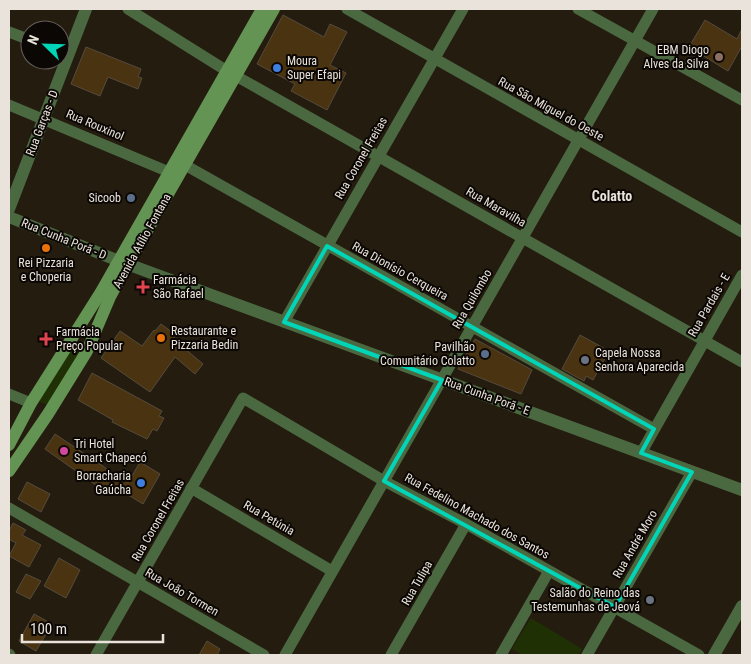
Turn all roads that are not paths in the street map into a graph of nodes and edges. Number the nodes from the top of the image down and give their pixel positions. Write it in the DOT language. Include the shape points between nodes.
graph roads {
  1 [pos="86,9"];
  2 [pos="128,9"];
  3 [pos="262,9"];
  4 [pos="274,9"];
  5 [pos="348,9"];
  6 [pos="463,9"];
  7 [pos="578,9"];
  8 [pos="653,9"];
  9 [pos="634,41"];
  10 [pos="70,42"];
  11 [pos="434,58"];
  12 [pos="59,70"];
  13 [pos="231,74"];
  14 [pos="742,100"];
  15 [pos="9,105"];
  16 [pos="43,119"];
  17 [pos="579,140"];
  18 [pos="379,156"];
  19 [pos="185,165"];
  20 [pos="169,172"];
  21 [pos="9,209"];
  22 [pos="9,217"];
  23 [pos="742,232"];
  24 [pos="522,238"];
  25 [pos="327,246"];
  26 [pos="123,263"];
  27 [pos="742,275"];
  28 [pos="284,322"];
  29 [pos="472,327"];
  30 [pos="70,339"];
  31 [pos="704,341"];
  32 [pos="87,351"];
  33 [pos="742,362"];
  34 [pos="441,380"];
  35 [pos="9,394"];
  36 [pos="243,398"];
  37 [pos="31,403"];
  38 [pos="48,414"];
  39 [pos="654,430"];
  40 [pos="9,445"];
  41 [pos="641,453"];
  42 [pos="9,471"];
  43 [pos="692,472"];
  44 [pos="384,480"];
  45 [pos="191,488"];
  46 [pos="742,490"];
  47 [pos="9,508"];
  48 [pos="466,524"];
  49 [pos="332,571"];
  50 [pos="549,571"];
  51 [pos="138,581"];
  52 [pos="742,606"];
  53 [pos="614,608"];
  54 [pos="96,655"];
  55 [pos="264,655"];
  56 [pos="285,655"];
  57 [pos="391,655"];
  58 [pos="501,655"];
  59 [pos="587,655"];
  60 [pos="699,655"];
  61 [pos="714,655"];
  1 -- 10 [label="street, Rua Garças - D"];
  2 -- 13 [label="street, Rua Maravilha"];
  3 -- 13 [label="main road, Avenida Atílio Fontana"];
  4 -- 13 [label="main road, Avenida Atílio Fontana"];
  5 -- 11 [label="street, Rua São Miguel do Oeste"];
  6 -- 11 [label="street, Rua Coronel Freitas"];
  7 -- 9 [label="street"];
  8 -- 9 [label="street, Rua Quilombo"];
  9 -- 14 [label="street"];
  9 -- 17 [label="street, Rua Quilombo"];
  11 -- 17 [label="street, Rua São Miguel do Oeste"];
  11 -- 18 [label="street, Rua Coronel Freitas"];
  12 -- 16 [label="street, Rua Garças - D"];
  13 -- 18 [label="street, Rua Maravilha"];
  13 -- 19 [label="main road, Avenida Atílio Fontana"];
  13 -- 20 [label="main road, Avenida Atílio Fontana"];
  15 -- 16 [label="street, Rua Rouxinol"];
  16 -- 20 [label="street, Rua Rouxinol"];
  16 -- 21 [label="street, Rua Garças - D"];
  17 -- 23 [label="street, Rua São Miguel do Oeste"];
  17 -- 24 [label="street, Rua Quilombo"];
  18 -- 24 [label="street, Rua Maravilha"];
  18 -- 25 [label="street, Rua Coronel Freitas"];
  19 -- 25 [label="street, Rua Dionísio Cerqueira"];
  19 -- 26 [label="main road, Avenida Atílio Fontana"];
  20 -- 26 [label="main road, Avenida Atílio Fontana"];
  22 -- 26 [label="street, Rua Cunha Porã - D"];
  24 -- 29 [label="street, Rua Quilombo"];
  24 -- 31 [label="street, Rua Maravilha"];
  25 -- 28 [label="street, Rua Coronel Freitas"];
  25 -- 29 [label="street, Rua Dionísio Cerqueira"];
  26 -- 28 [label="street, Rua Cunha Porã - E"];
  26 -- 30 [label="main road, Avenida Atílio Fontana"];
  26 -- 32 [label="main road, Avenida Atílio Fontana"];
  27 -- 31 [label="street, Rua Pardais - E"];
  28 -- 34 [label="street, Rua Cunha Porã - E"];
  29 -- 34 [label="street, Rua Quilombo"];
  29 -- 39 [label="street, Rua Dionísio Cerqueira"];
  30 -- 32 [label="main road" via="81,340"];
  30 -- 37 [label="main road, Avenida Atílio Fontana"];
  31 -- 33 [label="street, Rua Maravilha"];
  31 -- 39 [label="street, Rua Pardais - E"];
  32 -- 38 [label="main road, Avenida Atílio Fontana"];
  34 -- 41 [label="street, Rua Cunha Porã - E"];
  34 -- 44 [label="street, Rua Quilombo"];
  35 -- 37 [label="street"];
  36 -- 44 [label="street, Rua Fedelino Machado dos Santos"];
  36 -- 45 [label="street, Rua Coronel Freitas"];
  37 -- 38 [label="main road" via="38,412"];
  37 -- 40 [label="main road, Avenida Atílio Fontana"];
  38 -- 42 [label="main road, Avenida Atílio Fontana"];
  39 -- 41 [label="street, Rua Pardais - E"];
  41 -- 43 [label="street, Rua Cunha Porã - E"];
  43 -- 46 [label="street, Rua Cunha Porã - E"];
  43 -- 53 [label="street, Rua André Moro"];
  44 -- 48 [label="street, Rua Fedelino Machado dos Santos"];
  44 -- 49 [label="street, Rua Quilombo"];
  45 -- 49 [label="street, Rua Petúnia"];
  45 -- 51 [label="street, Rua Coronel Freitas"];
  47 -- 51 [label="street, Rua João Tormen"];
  48 -- 50 [label="street, Rua Fedelino Machado dos Santos"];
  48 -- 57 [label="street, Rua Tulipa"];
  49 -- 56 [label="street, Rua Quilombo"];
  50 -- 53 [label="street, Rua Fedelino Machado dos Santos"];
  50 -- 58 [label="street"];
  51 -- 54 [label="street, Rua Coronel Freitas"];
  51 -- 55 [label="street, Rua João Tormen"];
  52 -- 61 [label="street"];
  53 -- 59 [label="street, Rua André Moro"];
  53 -- 60 [label="street, Rua Fedelino Machado dos Santos"];
}
